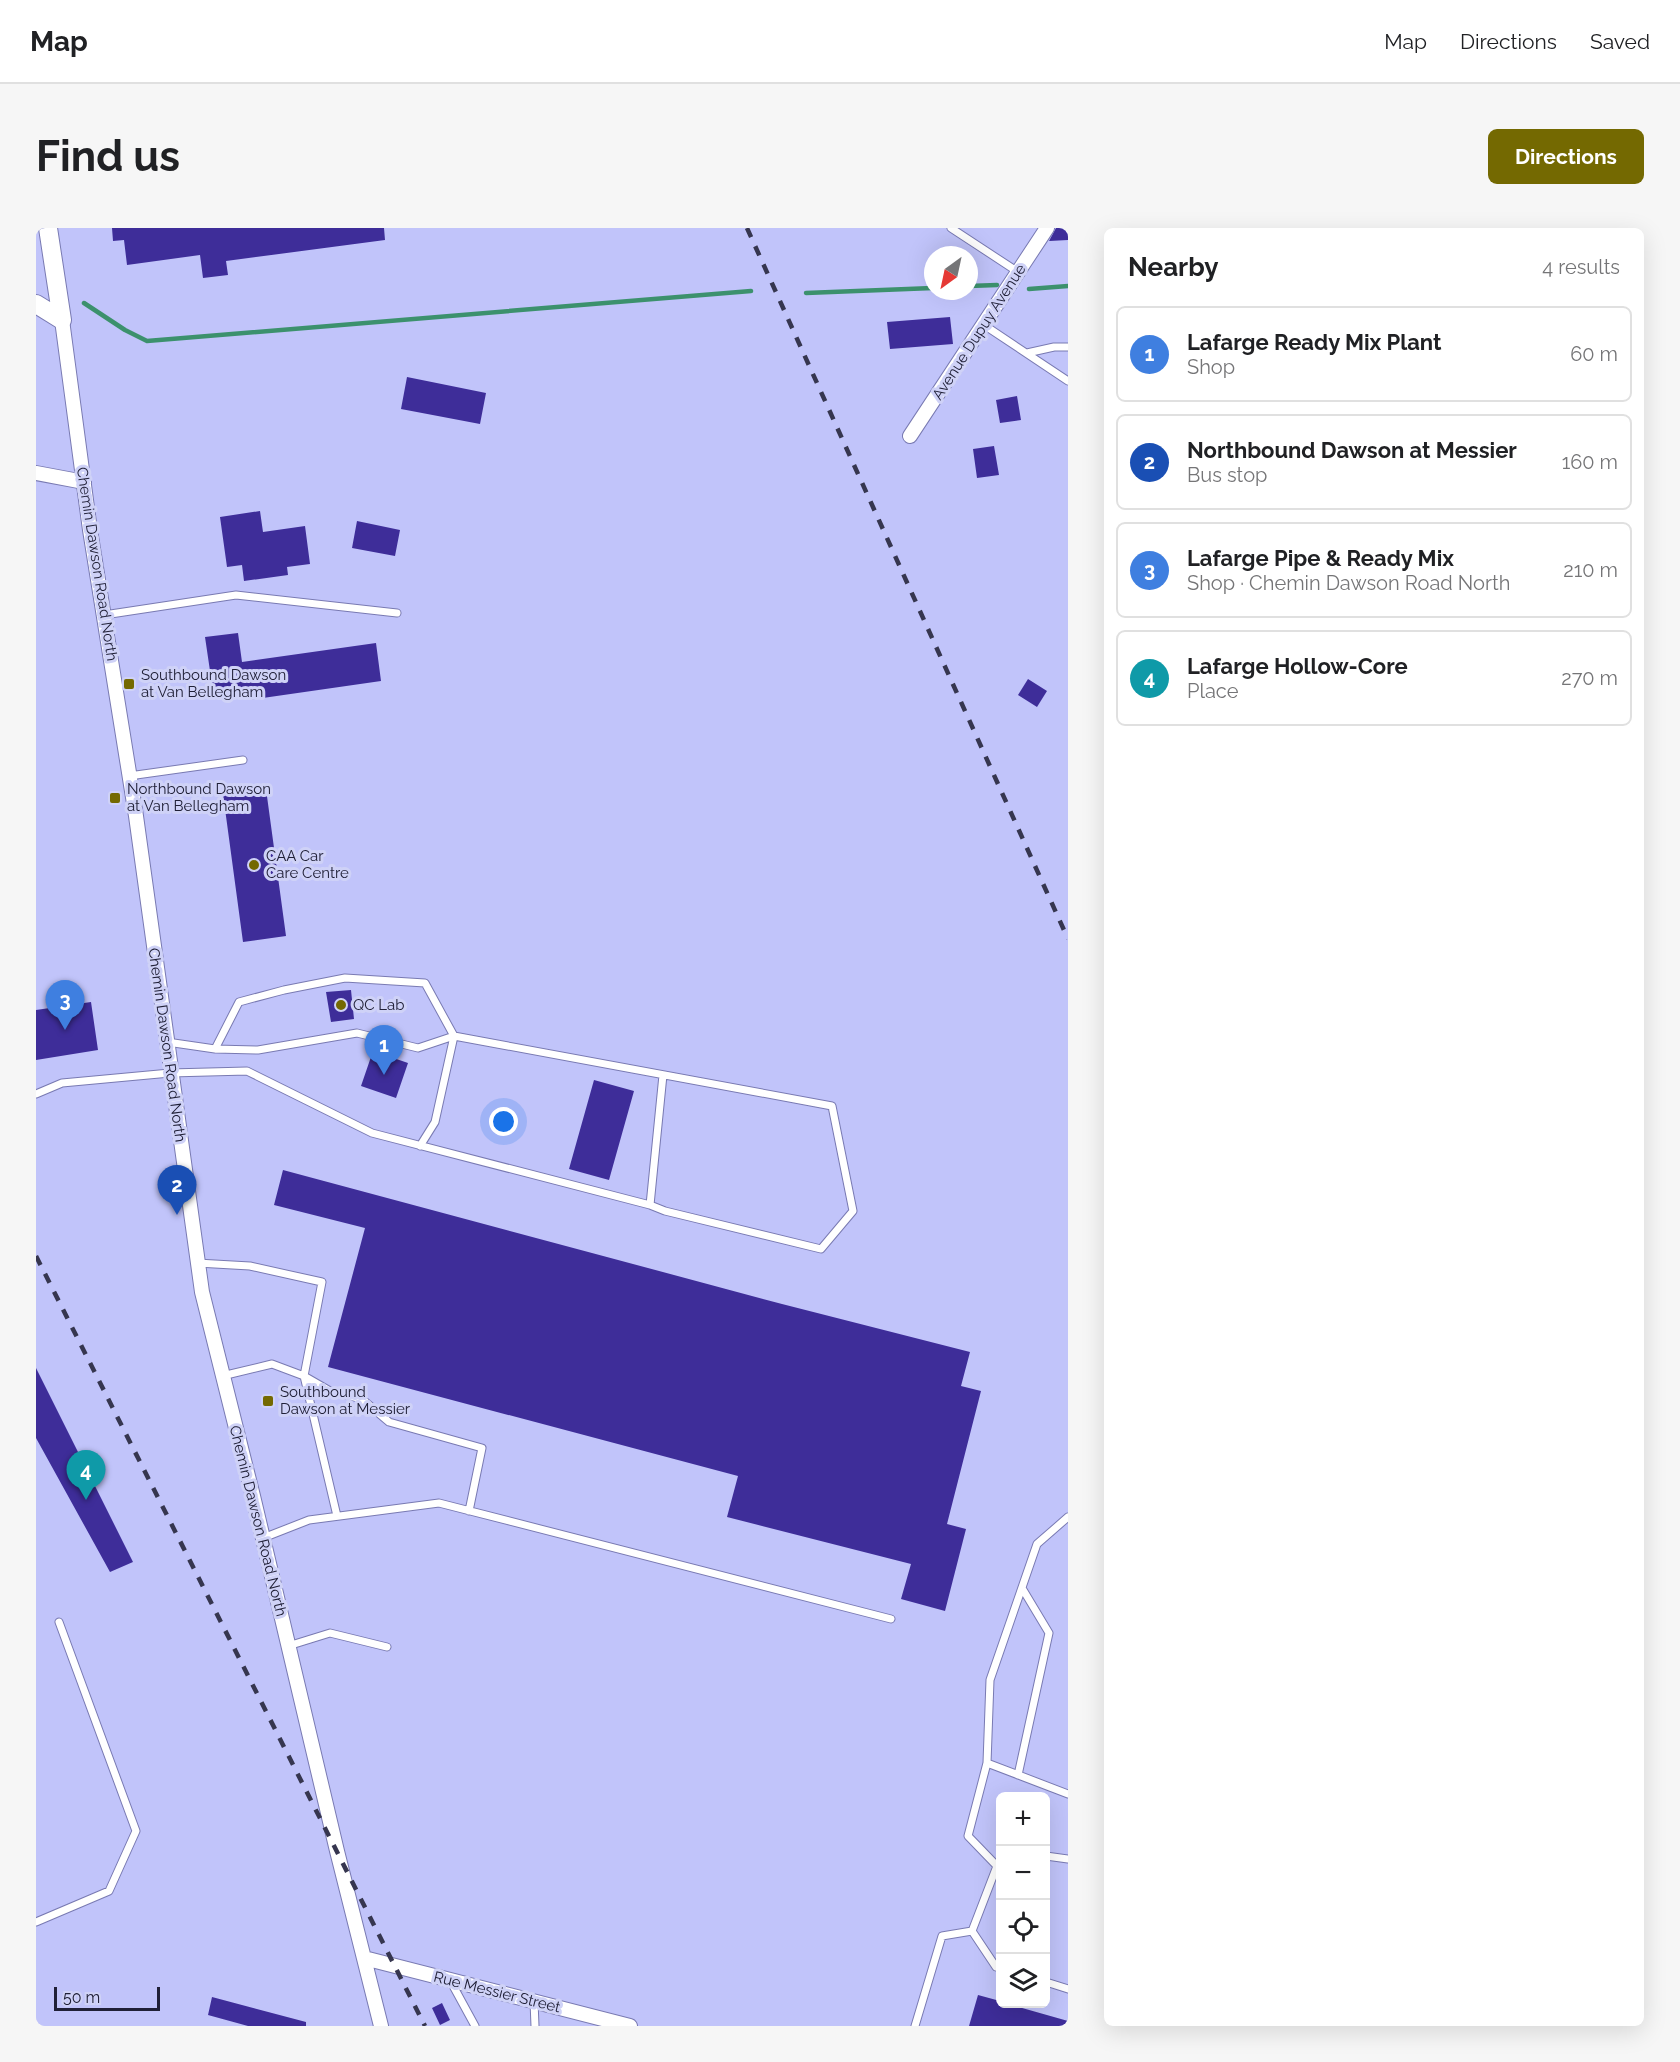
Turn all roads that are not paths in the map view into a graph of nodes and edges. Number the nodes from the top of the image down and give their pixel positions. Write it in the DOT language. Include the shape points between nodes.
graph roads {
  1 [pos="47,228"];
  2 [pos="951,228"];
  3 [pos="1047,228"];
  4 [pos="36,249"];
  5 [pos="1018,272"];
  6 [pos="36,304"];
  7 [pos="62,320"];
  8 [pos="984,324"];
  9 [pos="1068,347"];
  10 [pos="1027,353"];
  11 [pos="1068,381"];
  12 [pos="910,436"];
  13 [pos="36,473"];
  14 [pos="84,482"];
  15 [pos="397,613"];
  16 [pos="104,615"];
  17 [pos="243,760"];
  18 [pos="129,776"];
  19 [pos="454,1036"];
  20 [pos="167,1042"];
  21 [pos="215,1048"];
  22 [pos="170,1073"];
  23 [pos="663,1075"];
  24 [pos="36,1094"];
  25 [pos="420,1146"];
  26 [pos="650,1205"];
  27 [pos="197,1263"];
  28 [pos="222,1376"];
  29 [pos="304,1376"];
  30 [pos="469,1511"];
  31 [pos="337,1516"];
  32 [pos="1068,1517"];
  33 [pos="263,1538"];
  34 [pos="1022,1588"];
  35 [pos="891,1619"];
  36 [pos="59,1622"];
  37 [pos="288,1646"];
  38 [pos="387,1647"];
  39 [pos="987,1763"];
  40 [pos="1018,1775"];
  41 [pos="1068,1794"];
  42 [pos="1050,1857"];
  43 [pos="1068,1859"];
  44 [pos="996,1863"];
  45 [pos="996,1873"];
  46 [pos="36,1922"];
  47 [pos="972,1931"];
  48 [pos="364,1958"];
  49 [pos="996,1967"];
  50 [pos="450,1980"];
  51 [pos="1050,1983"];
  52 [pos="1068,1989"];
  53 [pos="534,2001"];
  54 [pos="381,2026"];
  55 [pos="475,2026"];
  56 [pos="534,2026"];
  57 [pos="630,2026"];
  58 [pos="915,2026"];
  1 -- 4 [label="street"];
  1 -- 7 [label="street, Chemin Dawson Road North"];
  2 -- 5 [label="lane"];
  3 -- 5 [label="street, Avenue Dupuy Avenue"];
  5 -- 8 [label="street, Avenue Dupuy Avenue"];
  6 -- 7 [label="street"];
  7 -- 14 [label="street, Chemin Dawson Road North"];
  8 -- 10 [label="lane"];
  8 -- 12 [label="street, Avenue Dupuy Avenue"];
  9 -- 10 [label="lane"];
  10 -- 11 [label="lane"];
  13 -- 14 [label="street"];
  14 -- 16 [label="street, Chemin Dawson Road North"];
  15 -- 16 [label="lane" via="236,595"];
  16 -- 18 [label="street, Chemin Dawson Road North"];
  17 -- 18 [label="lane"];
  18 -- 20 [label="street, Chemin Dawson Road North"];
  19 -- 21 [label="lane" via="418,1048 357,1033 258,1050"];
  19 -- 21 [label="lane" via="425,983 345,978 239,1002"];
  19 -- 23 [label="lane"];
  19 -- 25 [label="lane" via="435,1122"];
  20 -- 21 [label="lane"];
  20 -- 22 [label="street, Chemin Dawson Road North"];
  22 -- 24 [label="lane" via="62,1083"];
  22 -- 25 [label="lane" via="247,1071 372,1133"];
  22 -- 27 [label="street, Chemin Dawson Road North"];
  23 -- 26 [label="lane"];
  23 -- 26 [label="lane" via="832,1106 854,1211 821,1249"];
  25 -- 26 [label="lane"];
  27 -- 28 [label="street, Chemin Dawson Road North"];
  27 -- 29 [label="lane" via="250,1266 322,1282"];
  28 -- 29 [label="lane" via="272,1364"];
  28 -- 33 [label="street, Chemin Dawson Road North"];
  29 -- 30 [label="lane" via="330,1391 362,1399 389,1422 482,1448"];
  29 -- 31 [label="lane"];
  30 -- 31 [label="lane" via="439,1503"];
  30 -- 35 [label="lane"];
  31 -- 33 [label="lane" via="309,1520"];
  32 -- 34 [label="lane" via="1037,1544"];
  33 -- 37 [label="street, Chemin Dawson Road North"];
  34 -- 39 [label="lane" via="990,1680"];
  34 -- 40 [label="lane" via="1049,1633"];
  36 -- 46 [label="lane" via="136,1831 109,1891"];
  37 -- 38 [label="lane" via="330,1633"];
  37 -- 48 [label="street, Chemin Dawson Road North"];
  39 -- 40 [label="lane"];
  39 -- 44 [label="lane" via="968,1836"];
  40 -- 41 [label="lane"];
  42 -- 43 [label="lane"];
  45 -- 47 [label="lane"];
  47 -- 49 [label="lane"];
  47 -- 58 [label="lane" via="942,1936"];
  48 -- 50 [label="street, Rue Messier Street"];
  48 -- 54 [label="street, Chemin Dawson Road North"];
  50 -- 53 [label="street, Rue Messier Street"];
  50 -- 55 [label="lane"];
  51 -- 52 [label="lane"];
  53 -- 56 [label="lane"];
  53 -- 57 [label="street, Rue Messier Street"];
}
